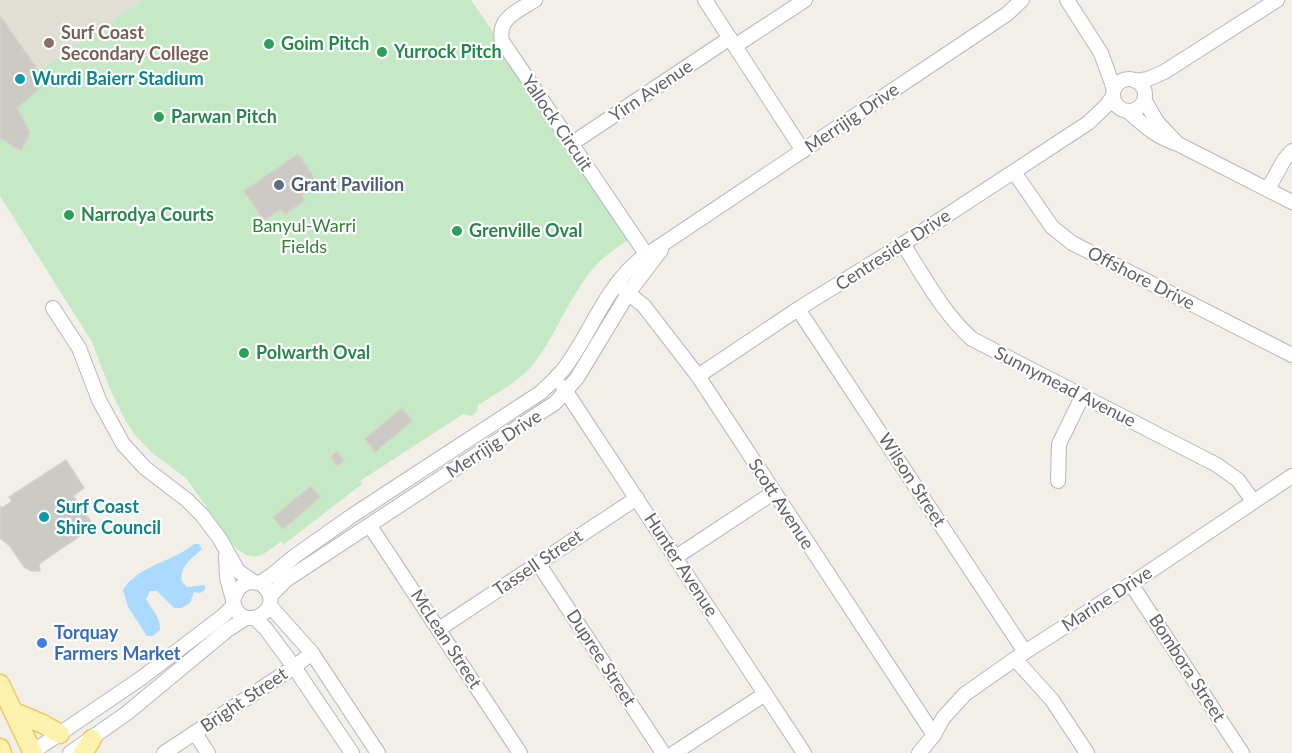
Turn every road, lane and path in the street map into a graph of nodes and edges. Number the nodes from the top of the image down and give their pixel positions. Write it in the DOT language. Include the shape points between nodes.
graph roads {
  1 [pos="535,0"];
  2 [pos="705,0"];
  3 [pos="805,0"];
  4 [pos="1022,0"];
  5 [pos="1036,0"];
  6 [pos="1067,0"];
  7 [pos="1277,0"];
  8 [pos="1007,14"];
  9 [pos="733,42"];
  10 [pos="1101,53"];
  11 [pos="1164,72"];
  12 [pos="1132,80"];
  13 [pos="1113,92"];
  14 [pos="1145,98"];
  15 [pos="1125,110"];
  16 [pos="1088,123"];
  17 [pos="571,144"];
  18 [pos="1179,145"];
  19 [pos="803,151"];
  20 [pos="1292,151"];
  21 [pos="1014,172"];
  22 [pos="1268,189"];
  23 [pos="1292,202"];
  24 [pos="668,242"];
  25 [pos="903,244"];
  26 [pos="646,254"];
  27 [pos="617,284"];
  28 [pos="629,292"];
  29 [pos="52,308"];
  30 [pos="798,309"];
  31 [pos="1292,355"];
  32 [pos="698,376"];
  33 [pos="556,378"];
  34 [pos="566,392"];
  35 [pos="1082,397"];
  36 [pos="1292,476"];
  37 [pos="1058,481"];
  38 [pos="773,493"];
  39 [pos="637,498"];
  40 [pos="1253,501"];
  41 [pos="370,526"];
  42 [pos="225,551"];
  43 [pos="676,558"];
  44 [pos="538,563"];
  45 [pos="257,583"];
  46 [pos="1131,584"];
  47 [pos="270,601"];
  48 [pos="233,603"];
  49 [pos="250,618"];
  50 [pos="440,629"];
  51 [pos="312,653"];
  52 [pos="1020,656"];
  53 [pos="294,667"];
  54 [pos="0,684"];
  55 [pos="765,693"];
  56 [pos="14,712"];
  57 [pos="195,733"];
  58 [pos="60,734"];
  59 [pos="934,735"];
  60 [pos="87,746"];
  61 [pos="0,748"];
  62 [pos="2,753"];
  63 [pos="32,753"];
  64 [pos="70,753"];
  65 [pos="164,753"];
  66 [pos="208,753"];
  67 [pos="352,753"];
  68 [pos="378,753"];
  69 [pos="520,753"];
  70 [pos="663,753"];
  71 [pos="674,753"];
  72 [pos="804,753"];
  73 [pos="919,753"];
  74 [pos="931,753"];
  75 [pos="1088,753"];
  76 [pos="1242,753"];
  1 -- 17 [label="street, Yallock Circuit" via="503,22 499,30 502,41"];
  2 -- 9 [label="street"];
  3 -- 9 [label="street, Yirn Avenue"];
  4 -- 8 [label="street, Merrijig Drive"];
  5 -- 8 [label="street, Merrijig Drive"];
  6 -- 10 [label="street"];
  7 -- 11 [label="street"];
  8 -- 19 [label="street, Merrijig Drive"];
  9 -- 17 [label="street, Yirn Avenue"];
  9 -- 19 [label="street"];
  10 -- 12 [label="street"];
  10 -- 13 [label="street"];
  11 -- 12 [label="street"];
  11 -- 14 [label="street"];
  12 -- 13 [label="street" via="1120,82"];
  12 -- 14 [label="street" via="1143,87"];
  13 -- 15 [label="street" via="1114,101"];
  13 -- 16 [label="street, Centreside Drive" via="1106,106"];
  14 -- 15 [label="street" via="1141,106"];
  14 -- 18 [label="street" via="1157,122"];
  15 -- 16 [label="street, Centreside Drive"];
  15 -- 18 [label="street" via="1160,138"];
  16 -- 21 [label="street, Centreside Drive"];
  17 -- 26 [label="street, Yallock Circuit"];
  18 -- 22 [label="street"];
  19 -- 24 [label="street, Merrijig Drive"];
  20 -- 22 [label="street"];
  21 -- 25 [label="street, Centreside Drive"];
  21 -- 31 [label="street, Offshore Drive" via="1052,227 1072,243"];
  22 -- 23 [label="street"];
  24 -- 26 [label="street, Merrijig Drive"];
  24 -- 28 [label="street, Merrijig Drive"];
  25 -- 30 [label="street, Centreside Drive"];
  25 -- 35 [label="street, Sunnymead Avenue" via="958,327 972,339"];
  26 -- 27 [label="street, Merrijig Drive"];
  27 -- 28 [label="street, Scott Avenue"];
  27 -- 33 [label="street, Merrijig Drive"];
  28 -- 32 [label="street, Scott Avenue"];
  28 -- 34 [label="street, Merrijig Drive"];
  29 -- 42 [label="street" via="79,348 99,400 123,444 145,468 197,509"];
  30 -- 32 [label="street, Centreside Drive"];
  30 -- 52 [label="street, Wilson Street"];
  32 -- 38 [label="street, Scott Avenue"];
  33 -- 34 [label="street, Hunter Avenue"];
  33 -- 45 [label="street, Merrijig Drive" via="518,409 353,515"];
  34 -- 39 [label="street, Hunter Avenue"];
  34 -- 41 [label="street, Merrijig Drive" via="545,411"];
  35 -- 37 [label="street" via="1059,444"];
  35 -- 40 [label="street, Sunnymead Avenue" via="1217,465 1238,480"];
  36 -- 40 [label="street, Marine Drive"];
  38 -- 43 [label="street"];
  38 -- 59 [label="street, Scott Avenue"];
  39 -- 43 [label="street, Hunter Avenue"];
  39 -- 44 [label="street, Tassell Street"];
  40 -- 46 [label="street, Marine Drive"];
  41 -- 47 [label="street, Merrijig Drive" via="286,580"];
  41 -- 50 [label="street, McLean Street"];
  42 -- 45 [label="street" via="238,571"];
  42 -- 48 [label="street"];
  43 -- 55 [label="street, Hunter Avenue"];
  44 -- 50 [label="street, Tassell Street"];
  44 -- 70 [label="street, Dupree Street"];
  45 -- 47 [label="street" via="268,591"];
  45 -- 48 [label="street, Merrijig Drive" via="238,589"];
  46 -- 52 [label="street, Marine Drive"];
  46 -- 76 [label="street, Bombora Street"];
  47 -- 49 [label="street, Merrijig Drive" via="261,616"];
  47 -- 51 [label="street"];
  48 -- 49 [label="street" via="239,614"];
  48 -- 58 [label="street, Merrijig Drive" via="140,679"];
  49 -- 53 [label="street" via="271,635"];
  49 -- 60 [label="street, Merrijig Drive" via="225,631"];
  50 -- 69 [label="street, McLean Street"];
  51 -- 53 [label="street, Bright Street"];
  51 -- 68 [label="street"];
  52 -- 59 [label="street, Marine Drive" via="965,694 943,718"];
  52 -- 75 [label="street, Wilson Street"];
  53 -- 57 [label="street, Bright Street"];
  53 -- 67 [label="street"];
  54 -- 56 [label="main road"];
  55 -- 71 [label="street"];
  55 -- 72 [label="street, Hunter Avenue"];
  56 -- 58 [label="main road"];
  56 -- 63 [label="main road"];
  57 -- 65 [label="street, Bright Street"];
  57 -- 66 [label="street"];
  58 -- 63 [label="street, Merrijig Drive"];
  59 -- 73 [label="street, Marine Drive"];
  59 -- 74 [label="street, Marine Drive"];
  60 -- 64 [label="street, Merrijig Drive"];
  61 -- 62 [label="main road"];
}
